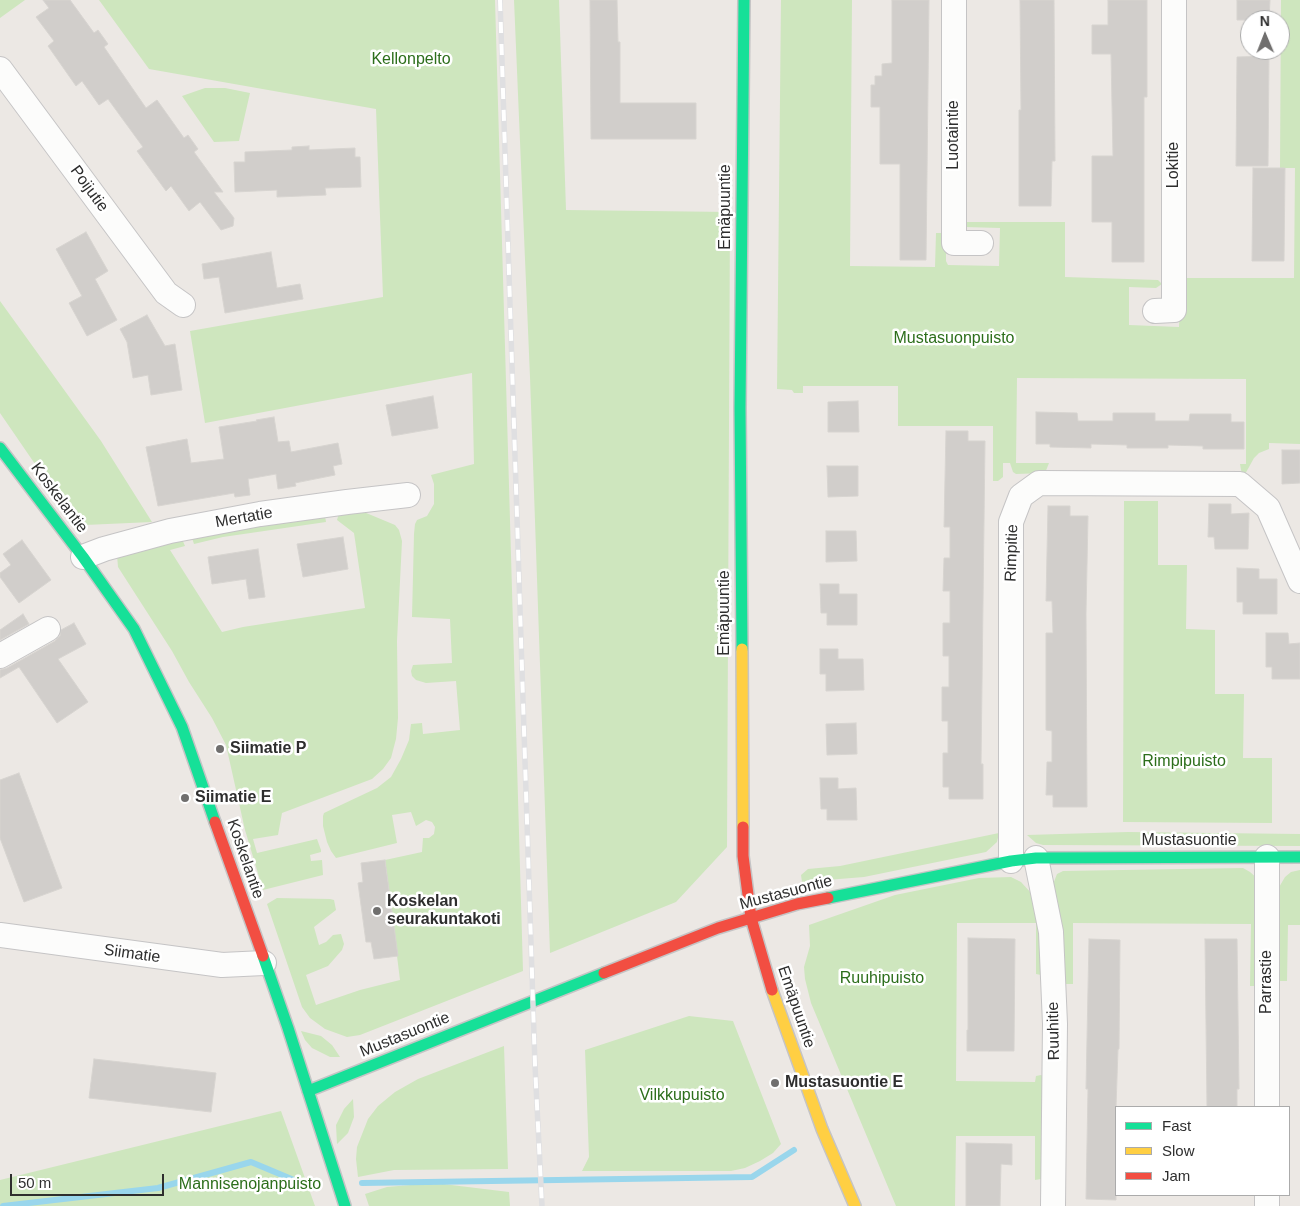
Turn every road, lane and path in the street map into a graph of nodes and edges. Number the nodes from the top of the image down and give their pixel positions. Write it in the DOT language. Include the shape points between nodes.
graph roads {
  1 [pos="744,0"];
  2 [pos="954,0"];
  3 [pos="1174,0"];
  4 [pos="0,68"];
  5 [pos="981,243"];
  6 [pos="183,305"];
  7 [pos="1155,311"];
  8 [pos="0,448"];
  9 [pos="408,495"];
  10 [pos="83,557"];
  11 [pos="1300,580"];
  12 [pos="48,629"];
  13 [pos="0,656"];
  14 [pos="1266,857"];
  15 [pos="1300,857"];
  16 [pos="1036,858"];
  17 [pos="1011,861"];
  18 [pos="751,918"];
  19 [pos="0,935"];
  20 [pos="264,963"];
  21 [pos="308,1091"];
  22 [pos="1267,1106"];
  23 [pos="344,1206"];
  24 [pos="855,1206"];
  25 [pos="1053,1206"];
  1 -- 18 [label="street, Emäpuuntie" via="740,408 743,856"];
  2 -- 5 [label="street, Luotaintie" via="954,243"];
  3 -- 7 [label="street, Lokitie" via="1174,310"];
  4 -- 6 [label="street, Poijutie" via="166,293"];
  8 -- 10 [label="street, Koskelantie"];
  9 -- 10 [label="street, Mertatie" via="269,513 170,531"];
  10 -- 20 [label="street, Koskelantie" via="134,629 182,727"];
  11 -- 17 [label="street, Rimpitie" via="1268,508 1240,484 1039,483 1021,496 1011,522"];
  12 -- 13 [label="street"];
  14 -- 15 [label="street, Mustasuontie"];
  14 -- 16 [label="street, Mustasuontie"];
  14 -- 22 [label="street, Parrastie"];
  16 -- 17 [label="street, Mustasuontie"];
  16 -- 25 [label="street, Ruuhitie" via="1052,941 1055,1034"];
  17 -- 18 [label="street, Mustasuontie" via="796,904"];
  18 -- 21 [label="street, Mustasuontie" via="718,928"];
  18 -- 24 [label="street, Emäpuuntie" via="771,986 822,1129"];
  19 -- 20 [label="street, Siimatie" via="222,966"];
  20 -- 21 [label="street, Koskelantie"];
  21 -- 23 [label="street, Koskelantie"];
}
